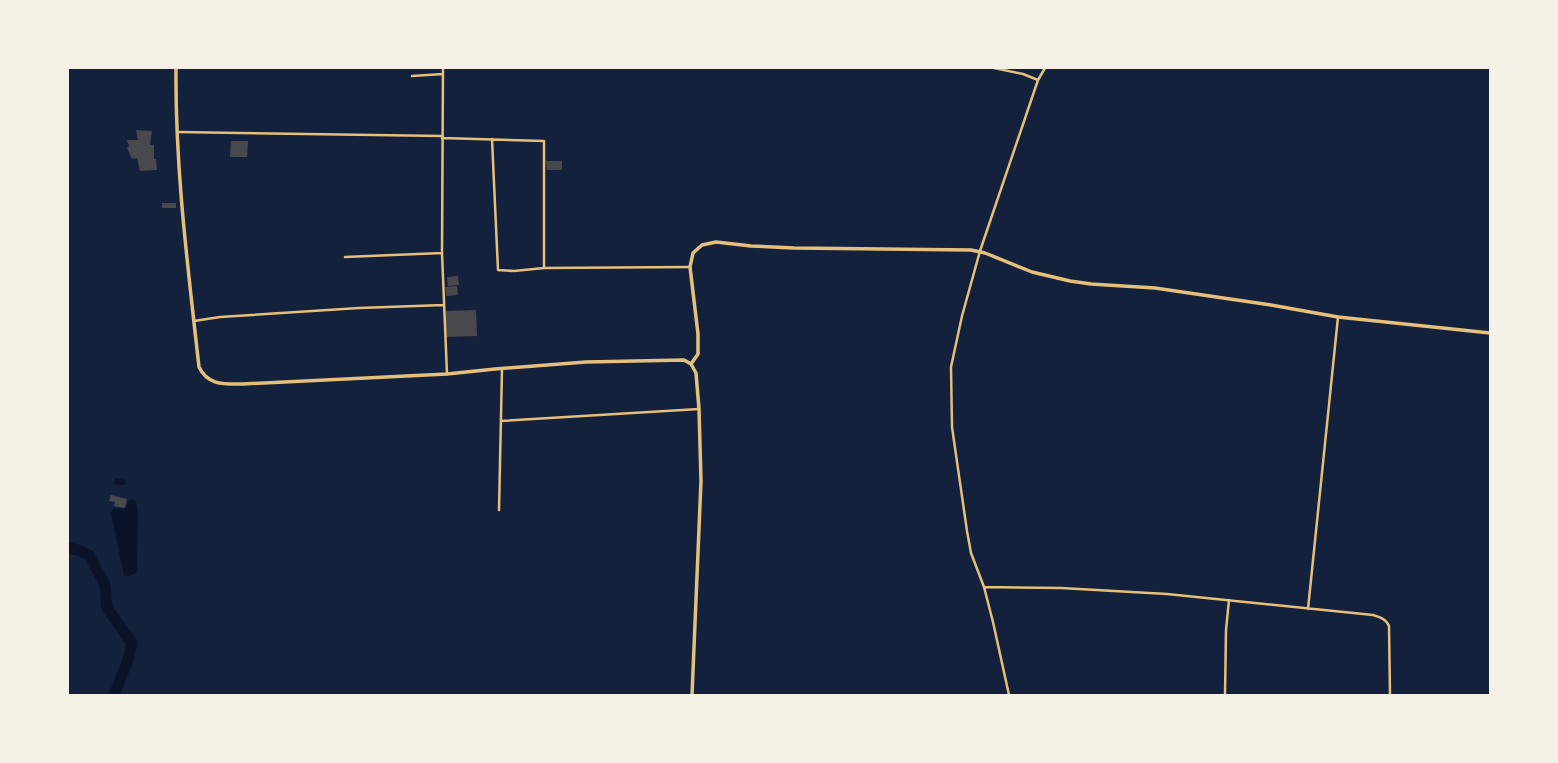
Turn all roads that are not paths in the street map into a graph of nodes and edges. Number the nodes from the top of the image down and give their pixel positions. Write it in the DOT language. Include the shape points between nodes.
graph roads {
  1 [pos="176,68"];
  2 [pos="443,68"];
  3 [pos="994,68"];
  4 [pos="1045,68"];
  5 [pos="443,74"];
  6 [pos="412,76"];
  7 [pos="1038,80"];
  8 [pos="178,132"];
  9 [pos="442,137"];
  10 [pos="492,140"];
  11 [pos="980,251"];
  12 [pos="442,253"];
  13 [pos="345,257"];
  14 [pos="690,267"];
  15 [pos="544,268"];
  16 [pos="444,305"];
  17 [pos="1338,317"];
  18 [pos="194,321"];
  19 [pos="1490,333"];
  20 [pos="692,364"];
  21 [pos="502,369"];
  22 [pos="447,374"];
  23 [pos="699,410"];
  24 [pos="501,421"];
  25 [pos="499,510"];
  26 [pos="984,587"];
  27 [pos="1230,600"];
  28 [pos="1308,609"];
  29 [pos="692,695"];
  30 [pos="1009,695"];
  31 [pos="1225,695"];
  32 [pos="1390,695"];
  1 -- 8 [label="street"];
  2 -- 5 [label="street"];
  3 -- 7 [label="street"];
  4 -- 7 [label="street"];
  5 -- 6 [label="street"];
  5 -- 9 [label="street"];
  7 -- 11 [label="street"];
  8 -- 9 [label="street" via="289,132"];
  8 -- 18 [label="street"];
  9 -- 10 [label="street"];
  9 -- 12 [label="street"];
  10 -- 15 [label="street" via="498,270"];
  10 -- 15 [label="street" via="544,141"];
  11 -- 14 [label="street" via="940,248 794,248 716,242 702,245 693,253"];
  11 -- 17 [label="street" via="1032,272 1070,281 1155,288"];
  11 -- 26 [label="street" via="951,367 951,395 955,455 967,531 971,553"];
  12 -- 13 [label="street"];
  12 -- 16 [label="street"];
  14 -- 15 [label="street"];
  14 -- 20 [label="street" via="698,334 698,354"];
  16 -- 18 [label="street" via="359,308"];
  16 -- 22 [label="street"];
  17 -- 19 [label="street"];
  17 -- 28 [label="street"];
  18 -- 22 [label="street" via="200,367 209,380 215,382 243,384"];
  20 -- 21 [label="street" via="684,360 586,362"];
  20 -- 23 [label="street" via="696,373"];
  21 -- 22 [label="street"];
  21 -- 24 [label="street"];
  23 -- 24 [label="street"];
  23 -- 29 [label="street" via="701,481"];
  24 -- 25 [label="street"];
  26 -- 27 [label="street" via="1111,590"];
  26 -- 30 [label="street"];
  27 -- 28 [label="street"];
  27 -- 31 [label="street" via="1226,630"];
  28 -- 32 [label="street" via="1373,615 1386,620 1390,633"];
}
